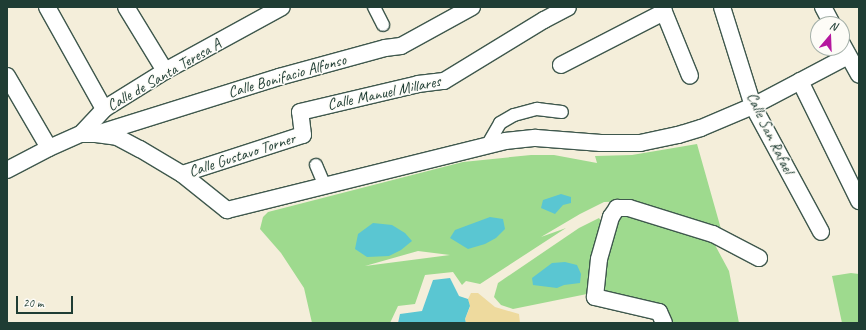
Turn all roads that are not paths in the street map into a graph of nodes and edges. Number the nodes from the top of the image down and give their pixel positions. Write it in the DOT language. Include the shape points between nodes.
graph roads {
  1 [pos="47,7"];
  2 [pos="126,7"];
  3 [pos="282,7"];
  4 [pos="374,7"];
  5 [pos="472,7"];
  6 [pos="568,7"];
  7 [pos="722,7"];
  8 [pos="823,7"];
  9 [pos="663,10"];
  10 [pos="828,16"];
  11 [pos="383,25"];
  12 [pos="836,56"];
  13 [pos="848,56"];
  14 [pos="561,65"];
  15 [pos="165,71"];
  16 [pos="859,75"];
  17 [pos="7,76"];
  18 [pos="690,76"];
  19 [pos="800,81"];
  20 [pos="753,106"];
  21 [pos="104,109"];
  22 [pos="562,112"];
  23 [pos="89,134"];
  24 [pos="303,135"];
  25 [pos="488,144"];
  26 [pos="49,148"];
  27 [pos="316,165"];
  28 [pos="7,170"];
  29 [pos="182,174"];
  30 [pos="325,186"];
  31 [pos="859,201"];
  32 [pos="820,232"];
  33 [pos="759,258"];
  34 [pos="664,323"];
  1 -- 21 [label="street"];
  2 -- 15 [label="street"];
  3 -- 15 [label="street, Calle de Santa Teresa A"];
  4 -- 11 [label="street"];
  5 -- 23 [label="street, Calle Bonifacio Alfonso" via="400,46 279,77"];
  6 -- 24 [label="street, Calle Manuel Millares" via="444,81 418,84 300,112"];
  7 -- 20 [label="street, Calle San Rafael"];
  8 -- 10 [label="street"];
  9 -- 14 [label="street"];
  9 -- 18 [label="street"];
  12 -- 19 [label="street"];
  13 -- 16 [label="street"];
  15 -- 21 [label="street, Calle de Santa Teresa A"];
  17 -- 26 [label="street"];
  19 -- 20 [label="street"];
  19 -- 31 [label="street"];
  20 -- 25 [label="street" via="701,128 640,143 524,138"];
  20 -- 32 [label="street, Calle San Rafael"];
  21 -- 23 [label="street, Calle de Santa Teresa A"];
  22 -- 25 [label="street" via="537,108 514,115 500,123"];
  23 -- 26 [label="street, Calle de Santa Teresa A"];
  23 -- 29 [label="street" via="117,137"];
  24 -- 29 [label="street, Calle Gustavo Torner"];
  25 -- 30 [label="street"];
  26 -- 28 [label="street, Calle de Santa Teresa A"];
  27 -- 30 [label="street"];
  29 -- 30 [label="street" via="227,210"];
  33 -- 34 [label="street" via="713,234 629,208 616,208 599,259 595,297 659,312"];
}
